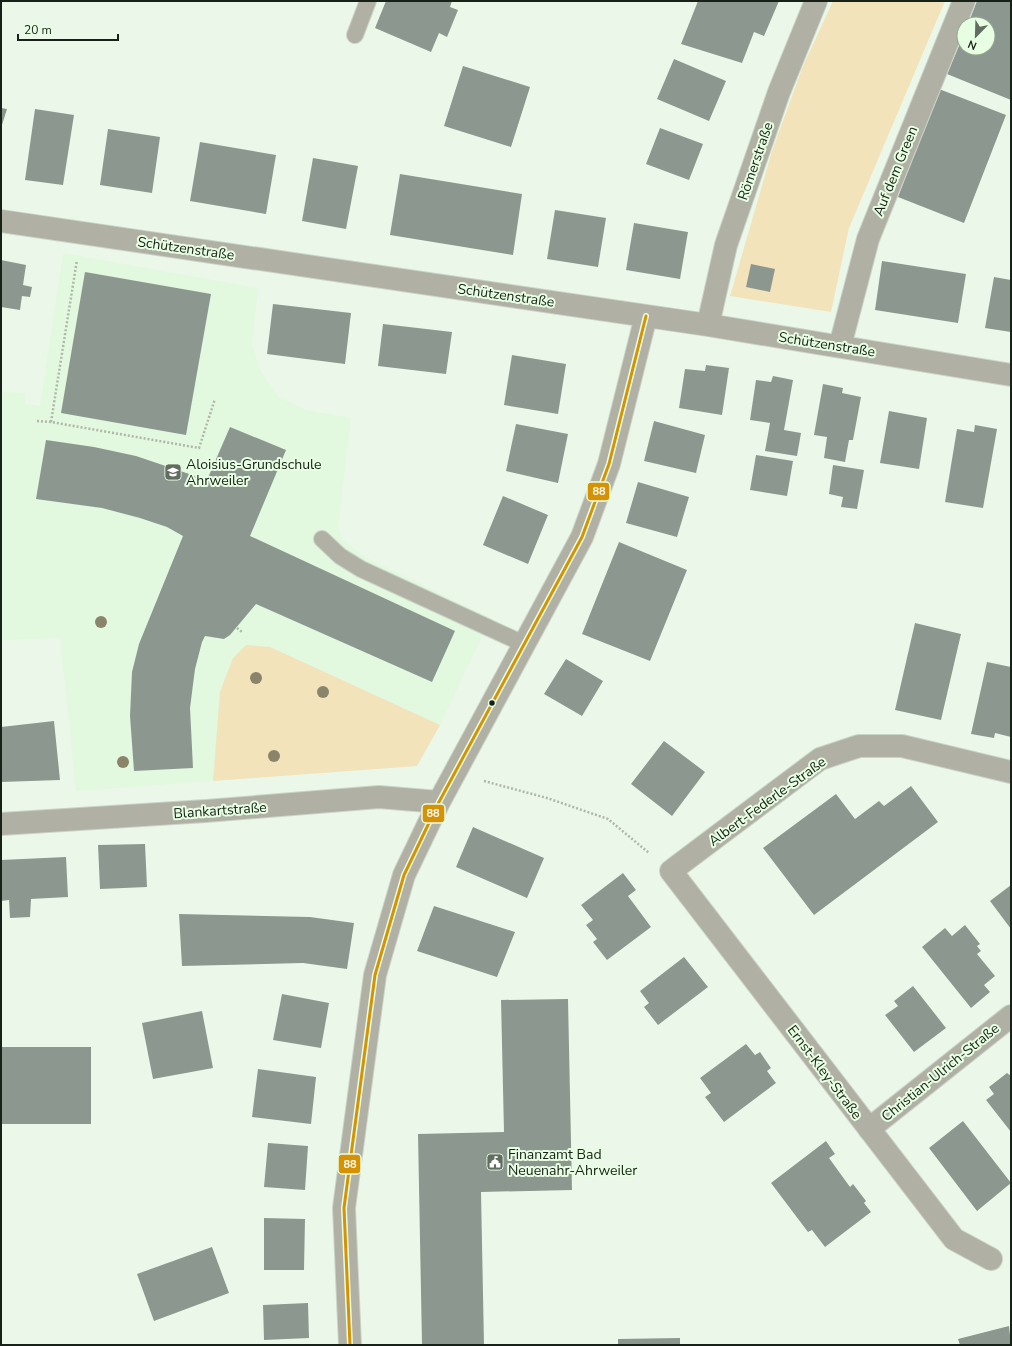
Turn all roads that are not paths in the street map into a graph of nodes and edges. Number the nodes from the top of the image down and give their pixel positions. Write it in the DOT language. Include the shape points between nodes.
graph roads {
  1 [pos="368,1"];
  2 [pos="816,1"];
  3 [pos="964,1"];
  4 [pos="355,35"];
  5 [pos="1,221"];
  6 [pos="646,316"];
  7 [pos="708,325"];
  8 [pos="840,346"];
  9 [pos="1011,376"];
  10 [pos="322,538"];
  11 [pos="524,644"];
  12 [pos="1011,772"];
  13 [pos="439,802"];
  14 [pos="1,824"];
  15 [pos="671,871"];
  16 [pos="1011,1016"];
  17 [pos="869,1129"];
  18 [pos="991,1259"];
  19 [pos="350,1345"];
  1 -- 4 [label="lane"];
  2 -- 7 [label="street, Römerstraße" via="779,92 726,245"];
  3 -- 8 [label="street, Auf dem Green" via="868,238"];
  5 -- 6 [label="street, Schützenstraße"];
  6 -- 7 [label="street, Schützenstraße"];
  6 -- 11 [label="street" via="609,464 582,537"];
  7 -- 8 [label="street, Schützenstraße"];
  8 -- 9 [label="street, Schützenstraße"];
  10 -- 11 [label="lane" via="340,556 361,569"];
  11 -- 13 [label="street"];
  12 -- 15 [label="street, Albert-Federle-Straße" via="902,746 859,746 820,759"];
  13 -- 14 [label="street, Blankartstraße" via="379,797"];
  13 -- 19 [label="street" via="404,875 375,975 344,1208"];
  15 -- 17 [label="street, Ernst-Kley-Straße"];
  16 -- 17 [label="street, Christian-Ulrich-Straße"];
  17 -- 18 [label="street, Ernst-Kley-Straße" via="954,1239"];
}
